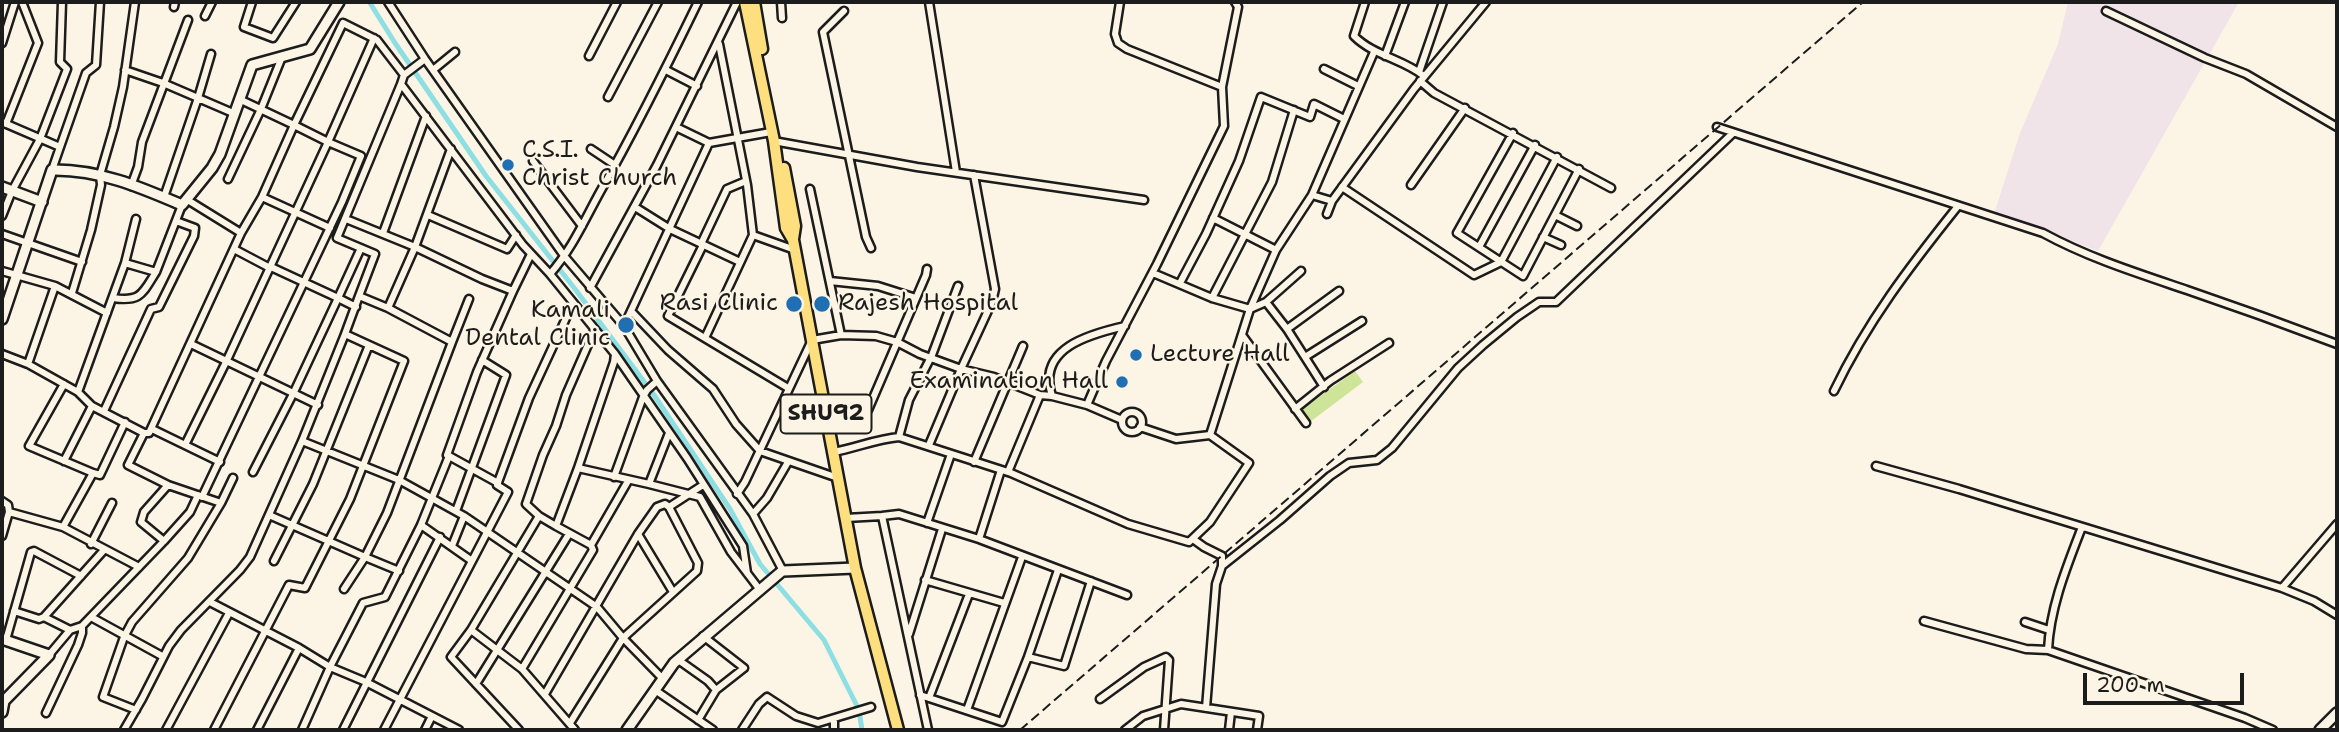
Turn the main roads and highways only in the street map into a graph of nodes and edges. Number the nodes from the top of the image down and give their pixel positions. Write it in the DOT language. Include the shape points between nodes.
graph roads {
  1 [pos="746,2"];
  2 [pos="754,2"];
  3 [pos="794,245"];
  4 [pos="898,730"];
  1 -- 3 [label="main road, SHU92" via="786,228"];
  2 -- 3 [label="main road" via="795,226"];
  3 -- 4 [label="main road, SHU92" via="855,568"];
}
